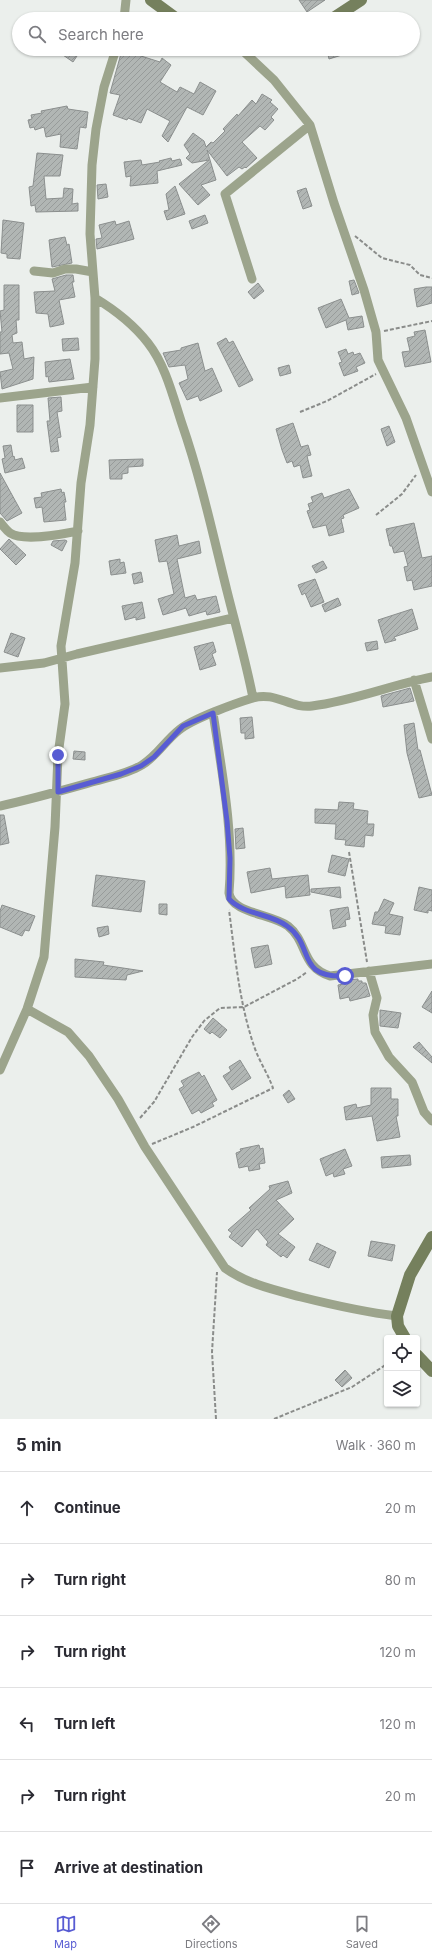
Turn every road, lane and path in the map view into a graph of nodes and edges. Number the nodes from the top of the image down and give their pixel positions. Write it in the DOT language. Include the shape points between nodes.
graph roads {
  1 [pos="126,0"];
  2 [pos="151,0"];
  3 [pos="361,0"];
  4 [pos="348,4"];
  5 [pos="125,12"];
  6 [pos="168,12"];
  7 [pos="339,12"];
  8 [pos="114,56"];
  9 [pos="249,56"];
  10 [pos="310,125"];
  11 [pos="343,227"];
  12 [pos="34,271"];
  13 [pos="93,272"];
  14 [pos="252,278"];
  15 [pos="432,278"];
  16 [pos="95,298"];
  17 [pos="432,321"];
  18 [pos="376,332"];
  19 [pos="383,369"];
  20 [pos="93,386"];
  21 [pos="0,398"];
  22 [pos="300,412"];
  23 [pos="422,466"];
  24 [pos="432,492"];
  25 [pos="376,514"];
  26 [pos="0,522"];
  27 [pos="78,531"];
  28 [pos="234,618"];
  29 [pos="61,658"];
  30 [pos="0,668"];
  31 [pos="432,676"];
  32 [pos="414,680"];
  33 [pos="253,698"];
  34 [pos="213,713"];
  35 [pos="432,739"];
  36 [pos="58,792"];
  37 [pos="0,806"];
  38 [pos="349,852"];
  39 [pos="229,899"];
  40 [pos="432,964"];
  41 [pos="312,967"];
  42 [pos="369,972"];
  43 [pos="244,1007"];
  44 [pos="27,1009"];
  45 [pos="0,1070"];
  46 [pos="432,1121"];
  47 [pos="133,1125"];
  48 [pos="145,1146"];
  49 [pos="432,1237"];
  50 [pos="217,1258"];
  51 [pos="397,1316"];
  52 [pos="403,1335"];
  53 [pos="420,1358"];
  54 [pos="384,1366"];
  55 [pos="432,1371"];
  56 [pos="216,1419"];
  57 [pos="274,1419"];
  1 -- 5 [label="street"];
  2 -- 6 [label="street"];
  3 -- 4 [label="street"];
  4 -- 7 [label="street"];
  8 -- 13 [label="street" via="104,87 94,144 90,203"];
  9 -- 10 [label="street" via="274,80"];
  10 -- 11 [label="street"];
  10 -- 14 [label="street" via="225,194"];
  11 -- 15 [label="path" via="382,258 410,265 420,275"];
  11 -- 18 [label="street"];
  12 -- 13 [label="street" via="52,273 76,269"];
  13 -- 16 [label="street"];
  16 -- 20 [label="street"];
  16 -- 28 [label="street" via="111,308 139,333 163,369 199,475"];
  17 -- 18 [label="path"];
  18 -- 19 [label="street" via="378,360"];
  19 -- 22 [label="path" via="349,390"];
  19 -- 23 [label="street" via="406,418"];
  20 -- 21 [label="street"];
  20 -- 27 [label="street"];
  23 -- 24 [label="street"];
  23 -- 25 [label="path" via="407,489"];
  26 -- 27 [label="street" via="11,534 19,536 44,536"];
  27 -- 29 [label="street"];
  28 -- 29 [label="street"];
  28 -- 33 [label="street"];
  29 -- 30 [label="street" via="44,663"];
  29 -- 36 [label="street" via="64,704 58,755"];
  31 -- 32 [label="street"];
  32 -- 33 [label="street" via="350,700 311,706 270,695"];
  32 -- 35 [label="street"];
  33 -- 34 [label="street"];
  34 -- 36 [label="street" via="183,726 154,757 141,766"];
  34 -- 39 [label="street" via="227,821 230,858"];
  36 -- 37 [label="street"];
  36 -- 44 [label="street" via="44,957"];
  38 -- 42 [label="path"];
  39 -- 41 [label="street" via="246,910 274,918 289,926 298,937"];
  39 -- 43 [label="path" via="236,971"];
  40 -- 42 [label="street"];
  41 -- 42 [label="street" via="330,976"];
  41 -- 43 [label="path" via="297,979"];
  42 -- 46 [label="street" via="377,998 373,1015 375,1032 389,1057 412,1082 424,1112"];
  43 -- 47 [label="path" via="220,1008 204,1021 154,1102"];
  43 -- 48 [label="path" via="254,1045 272,1089"];
  44 -- 45 [label="street"];
  44 -- 47 [label="street" via="68,1032 89,1056"];
  47 -- 48 [label="street"];
  48 -- 50 [label="street"];
  49 -- 51 [label="street" via="410,1275"];
  50 -- 51 [label="street" via="225,1268 243,1280 341,1307"];
  50 -- 56 [label="path" via="212,1352"];
  51 -- 52 [label="street" via="398,1326"];
  53 -- 55 [label="street"];
  54 -- 57 [label="path" via="352,1387"];
}
